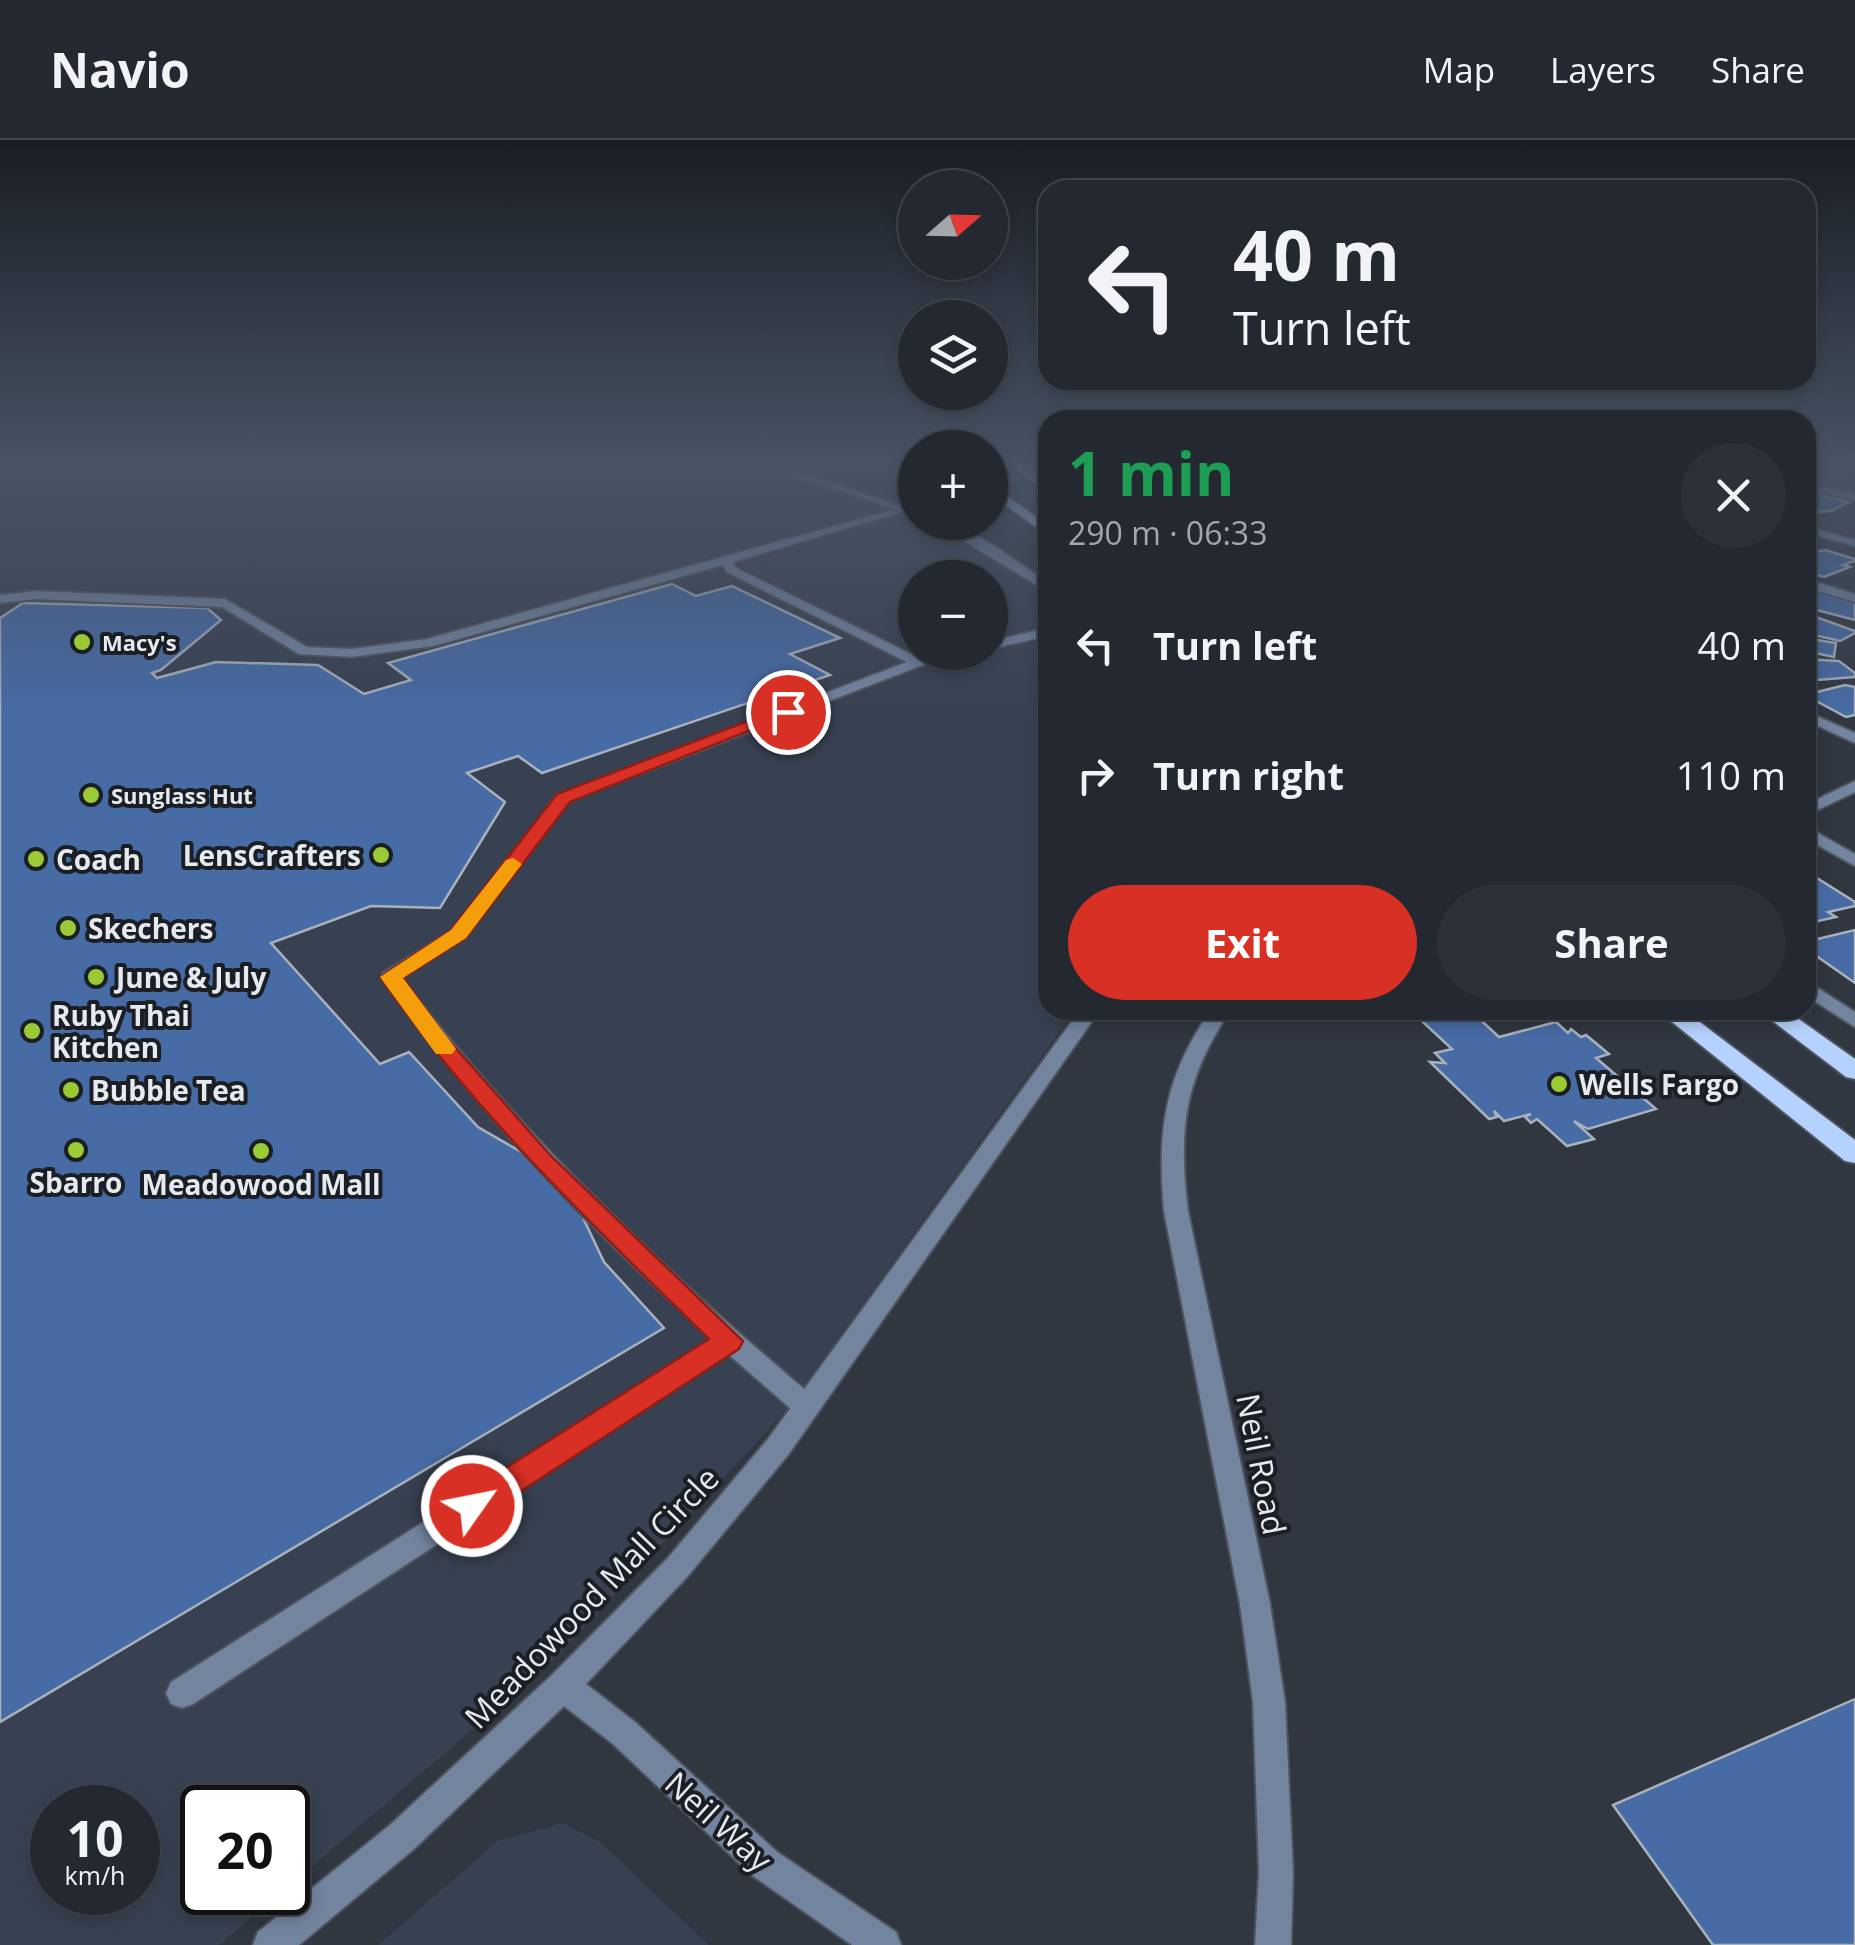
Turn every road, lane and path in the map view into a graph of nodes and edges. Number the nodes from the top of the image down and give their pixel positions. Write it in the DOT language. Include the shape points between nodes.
graph roads {
  1 [pos="760,551"];
  2 [pos="992,551"];
  3 [pos="727,560"];
  4 [pos="1038,581"];
  5 [pos="1816,586"];
  6 [pos="1855,598"];
  7 [pos="0,599"];
  8 [pos="1038,634"];
  9 [pos="1008,641"];
  10 [pos="898,652"];
  11 [pos="898,670"];
  12 [pos="1816,720"];
  13 [pos="1855,739"];
  14 [pos="1855,786"];
  15 [pos="1816,806"];
  16 [pos="1816,838"];
  17 [pos="1855,861"];
  18 [pos="1816,994"];
  19 [pos="1083,1020"];
  20 [pos="1214,1020"];
  21 [pos="1682,1020"];
  22 [pos="1784,1020"];
  23 [pos="1855,1021"];
  24 [pos="1855,1071"];
  25 [pos="1855,1154"];
  26 [pos="729,1341"];
  27 [pos="807,1407"];
  28 [pos="564,1686"];
  29 [pos="182,1693"];
  30 [pos="270,1945"];
  31 [pos="883,1945"];
  32 [pos="1272,1945"];
  1 -- 3 [label="street"];
  2 -- 4 [label="street"];
  3 -- 7 [label="street" via="428,642 352,652 304,651 224,602"];
  3 -- 10 [label="street" via="731,570"];
  5 -- 6 [label="street"];
  8 -- 9 [label="street"];
  11 -- 26 [label="street" via="564,798 458,934 390,977 554,1174"];
  12 -- 13 [label="street"];
  14 -- 15 [label="street"];
  16 -- 17 [label="street"];
  18 -- 23 [label="street"];
  19 -- 27 [label="street, Meadowood Mall Circle"];
  20 -- 32 [label="street, Neil Road" via="1182,1074 1171,1168 1269,1702 1276,1853"];
  21 -- 25 [label="main road"];
  22 -- 24 [label="main road"];
  26 -- 27 [label="street"];
  26 -- 29 [label="street"];
  27 -- 28 [label="street, Meadowood Mall Circle" via="677,1568"];
  28 -- 30 [label="street, Meadowood Mall Circle" via="402,1837"];
  28 -- 31 [label="street, Neil Way" via="765,1864"];
}
